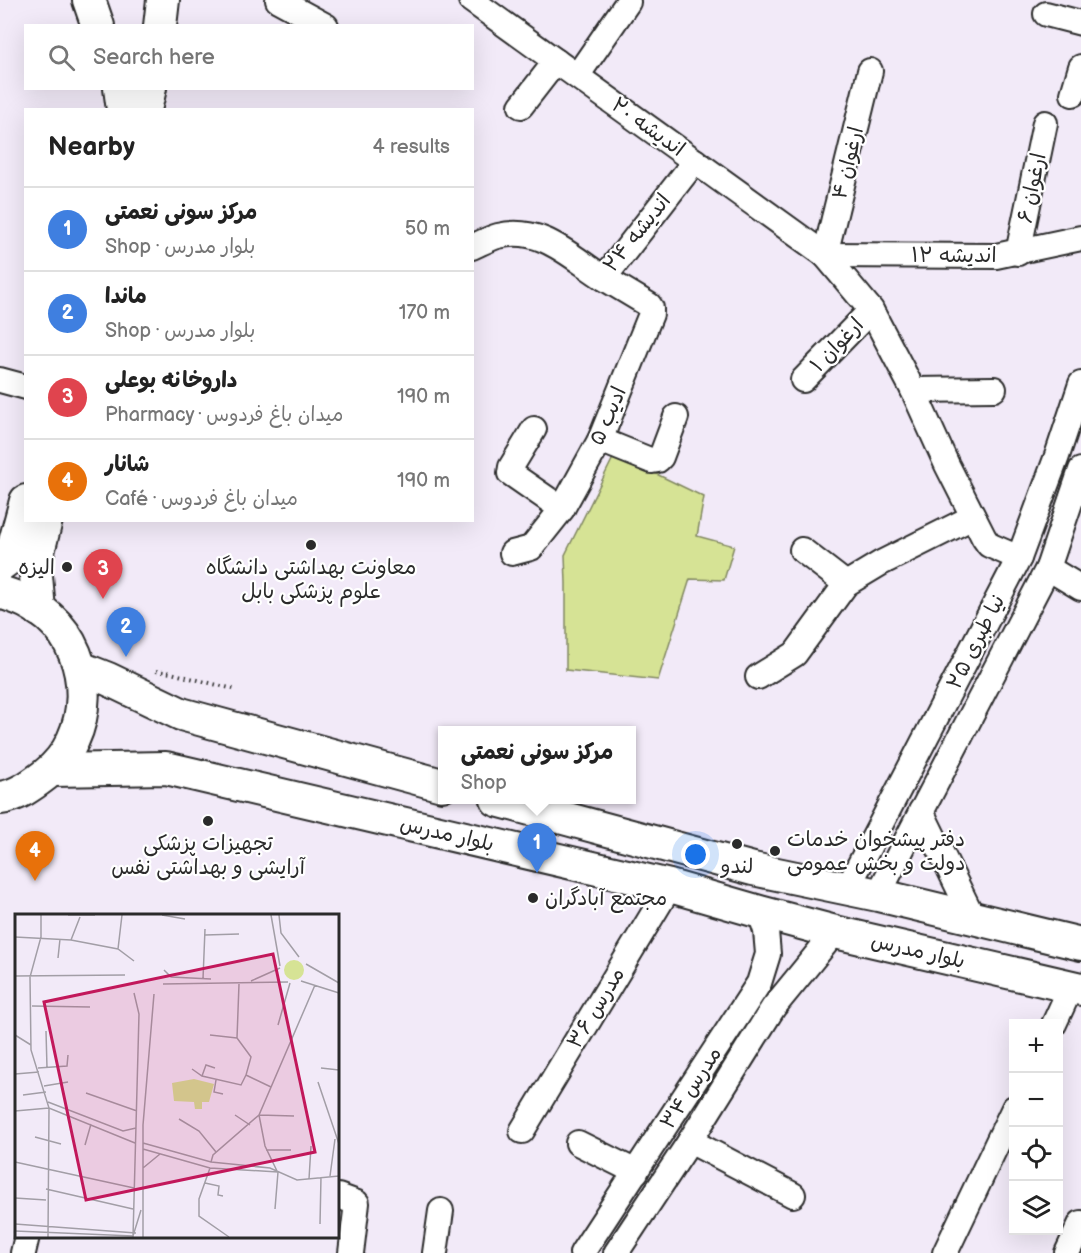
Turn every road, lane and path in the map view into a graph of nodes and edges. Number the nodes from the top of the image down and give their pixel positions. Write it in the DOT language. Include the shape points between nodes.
graph roads {
  1 [pos="89,0"];
  2 [pos="163,0"];
  3 [pos="278,0"];
  4 [pos="471,0"];
  5 [pos="628,2"];
  6 [pos="1046,14"];
  7 [pos="1081,23"];
  8 [pos="97,24"];
  9 [pos="160,24"];
  10 [pos="322,24"];
  11 [pos="556,61"];
  12 [pos="1081,67"];
  13 [pos="870,71"];
  14 [pos="577,76"];
  15 [pos="120,90"];
  16 [pos="150,90"];
  17 [pos="1072,94"];
  18 [pos="520,106"];
  19 [pos="123,108"];
  20 [pos="146,108"];
  21 [pos="1046,123"];
  22 [pos="695,161"];
  23 [pos="1081,238"];
  24 [pos="474,246"];
  25 [pos="1018,253"];
  26 [pos="825,255"];
  27 [pos="604,278"];
  28 [pos="871,310"];
  29 [pos="0,380"];
  30 [pos="803,380"];
  31 [pos="1081,384"];
  32 [pos="24,386"];
  33 [pos="994,389"];
  34 [pos="913,390"];
  35 [pos="676,417"];
  36 [pos="534,429"];
  37 [pos="600,440"];
  38 [pos="1081,470"];
  39 [pos="24,508"];
  40 [pos="562,509"];
  41 [pos="973,517"];
  42 [pos="46,522"];
  43 [pos="802,550"];
  44 [pos="512,553"];
  45 [pos="1019,558"];
  46 [pos="0,565"];
  47 [pos="1048,568"];
  48 [pos="846,584"];
  49 [pos="1081,588"];
  50 [pos="0,592"];
  51 [pos="39,609"];
  52 [pos="80,668"];
  53 [pos="152,670"];
  54 [pos="758,677"];
  55 [pos="237,690"];
  56 [pos="945,702"];
  57 [pos="970,718"];
  58 [pos="53,770"];
  59 [pos="438,784"];
  60 [pos="0,798"];
  61 [pos="512,804"];
  62 [pos="921,811"];
  63 [pos="670,886"];
  64 [pos="847,889"];
  65 [pos="878,895"];
  66 [pos="760,912"];
  67 [pos="973,918"];
  68 [pos="836,932"];
  69 [pos="1081,944"];
  70 [pos="1076,988"];
  71 [pos="1057,1019"];
  72 [pos="1009,1119"];
  73 [pos="522,1131"];
  74 [pos="690,1142"];
  75 [pos="578,1143"];
  76 [pos="636,1172"];
  77 [pos="793,1195"];
  78 [pos="339,1196"];
  79 [pos="441,1211"];
  80 [pos="1081,1223"];
  81 [pos="27,1238"];
  82 [pos="23,1253"];
  83 [pos="351,1253"];
  84 [pos="435,1253"];
  85 [pos="582,1253"];
  86 [pos="616,1253"];
  87 [pos="945,1253"];
  88 [pos="1067,1253"];
  1 -- 8 [label="main road"];
  2 -- 9 [label="main road"];
  3 -- 10 [label="street"];
  4 -- 11 [label="street, اندیشه ۲۰"];
  5 -- 14 [label="street"];
  6 -- 7 [label="street"];
  11 -- 14 [label="street, اندیشه ۲۰"];
  11 -- 18 [label="street"];
  12 -- 17 [label="street"];
  13 -- 26 [label="street, ارغوان ۴"];
  14 -- 22 [label="street, اندیشه ۲۰"];
  15 -- 19 [label="main road"];
  16 -- 20 [label="main road"];
  21 -- 25 [label="street, ارغوان ۶"];
  22 -- 26 [label="street, اندیشه ۲۰"];
  22 -- 27 [label="street, اندیشه ۲۴"];
  23 -- 25 [label="street, اندیشه ۱۲"];
  24 -- 27 [label="street, اندیشه ۲۴" via="497,236 535,235"];
  25 -- 26 [label="street, اندیشه ۱۲"];
  26 -- 28 [label="street, اندیشه ۲۰"];
  27 -- 37 [label="street, ادیب ۵" via="649,305 651,314"];
  28 -- 30 [label="street, ارغوان ۱"];
  28 -- 34 [label="street, اندیشه ۲۰"];
  29 -- 32 [label="street"];
  31 -- 45 [label="street, نیا طبری ۲۵"];
  33 -- 34 [label="street"];
  34 -- 41 [label="street, اندیشه ۲۰"];
  35 -- 37 [label="street" via="658,460"];
  36 -- 40 [label="street" via="510,473"];
  37 -- 40 [label="street, ادیب ۵"];
  38 -- 47 [label="street, نیا طبری ۲۵"];
  39 -- 46 [label="main road" via="11,557"];
  40 -- 44 [label="street, ادیب ۵" via="531,548"];
  41 -- 45 [label="street, اندیشه ۲۰" via="989,545"];
  41 -- 48 [label="street"];
  42 -- 51 [label="main road" via="35,564"];
  43 -- 48 [label="street"];
  45 -- 56 [label="street, نیا طبری ۲۵"];
  47 -- 49 [label="street"];
  47 -- 57 [label="street, نیا طبری ۲۵"];
  48 -- 54 [label="street" via="795,654"];
  50 -- 51 [label="main road" via="26,600"];
  51 -- 52 [label="main road" via="69,640"];
  52 -- 58 [label="main road" via="84,695 80,722 69,748"];
  52 -- 59 [label="main road" via="181,714"];
  53 -- 55 [label="path"];
  56 -- 57 [label="street"];
  56 -- 64 [label="street, نیا طبری ۲۵"];
  57 -- 62 [label="street, نیا طبری ۲۵"];
  58 -- 60 [label="main road" via="31,786"];
  58 -- 63 [label="main road, بلوار مدرس" via="166,768"];
  61 -- 64 [label="main road" via="753,869"];
  62 -- 65 [label="street, نیا طبری ۲۵"];
  62 -- 67 [label="street"];
  63 -- 66 [label="main road, بلوار مدرس"];
  63 -- 73 [label="street, مدرس ۳۶"];
  64 -- 65 [label="main road"];
  65 -- 67 [label="main road"];
  66 -- 68 [label="main road, بلوار مدرس"];
  66 -- 76 [label="street, مدرس ۳۴" via="768,954 759,983"];
  67 -- 69 [label="main road"];
  68 -- 70 [label="main road, بلوار مدرس"];
  68 -- 74 [label="street, مدرس ۳۴" via="773,1008"];
  70 -- 71 [label="street"];
  72 -- 87 [label="street"];
  74 -- 77 [label="street"];
  74 -- 86 [label="street, مدرس ۳۴"];
  75 -- 76 [label="street"];
  76 -- 85 [label="street, مدرس ۳۴"];
  78 -- 83 [label="street" via="357,1203"];
  79 -- 84 [label="street"];
  80 -- 88 [label="street"];
  81 -- 82 [label="street"];
}
